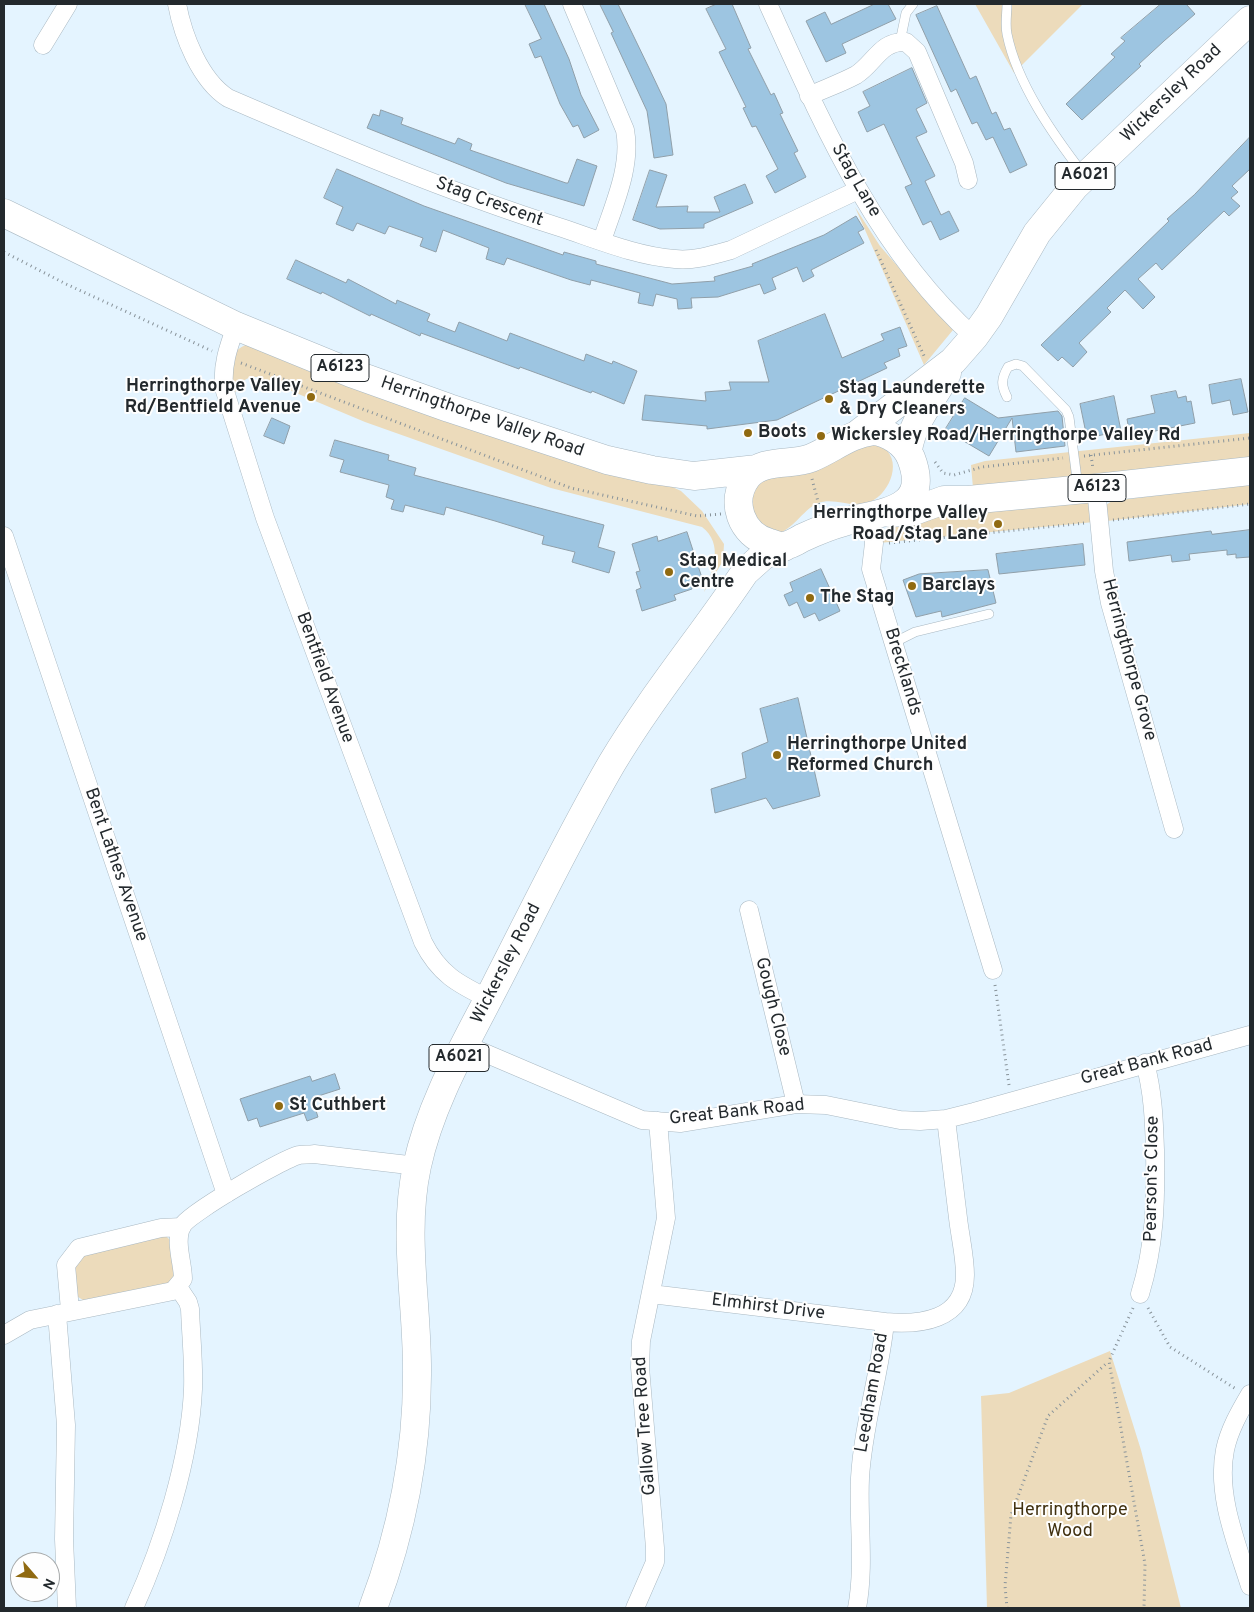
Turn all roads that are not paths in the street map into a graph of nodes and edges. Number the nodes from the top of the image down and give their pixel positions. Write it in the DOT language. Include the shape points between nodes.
graph roads {
  1 [pos="68,4"];
  2 [pos="177,4"];
  3 [pos="572,4"];
  4 [pos="768,4"];
  5 [pos="913,4"];
  6 [pos="1007,4"];
  7 [pos="1250,20"];
  8 [pos="900,42"];
  9 [pos="43,45"];
  10 [pos="809,96"];
  11 [pos="1085,176"];
  12 [pos="968,180"];
  13 [pos="858,190"];
  14 [pos="4,213"];
  15 [pos="602,241"];
  16 [pos="236,326"];
  17 [pos="974,337"];
  18 [pos="944,369"];
  19 [pos="1007,397"];
  20 [pos="859,432"];
  21 [pos="919,460"];
  22 [pos="757,468"];
  23 [pos="1250,471"];
  24 [pos="694,476"];
  25 [pos="1087,489"];
  26 [pos="944,500"];
  27 [pos="876,516"];
  28 [pos="740,517"];
  29 [pos="4,536"];
  30 [pos="784,546"];
  31 [pos="745,572"];
  32 [pos="989,614"];
  33 [pos="893,643"];
  34 [pos="1174,829"];
  35 [pos="749,910"];
  36 [pos="992,970"];
  37 [pos="489,999"];
  38 [pos="1250,1035"];
  39 [pos="466,1045"];
  40 [pos="1146,1063"];
  41 [pos="796,1104"];
  42 [pos="946,1119"];
  43 [pos="658,1121"];
  44 [pos="417,1166"];
  45 [pos="226,1194"];
  46 [pos="182,1227"];
  47 [pos="178,1287"];
  48 [pos="651,1294"];
  49 [pos="1140,1294"];
  50 [pos="64,1312"];
  51 [pos="885,1322"];
  52 [pos="4,1335"];
  53 [pos="1249,1396"];
  54 [pos="1250,1586"];
  55 [pos="640,1606"];
  56 [pos="68,1608"];
  57 [pos="134,1608"];
  58 [pos="373,1608"];
  59 [pos="856,1608"];
  1 -- 9 [label="street"];
  2 -- 15 [label="street, Stag Crescent" via="198,64 208,80 228,98 495,207"];
  3 -- 15 [label="street" via="626,130 628,143 627,160"];
  4 -- 10 [label="street, Stag Lane"];
  5 -- 8 [label="lane" via="906,13"];
  6 -- 11 [label="lane" via="1006,33 1029,90 1061,144"];
  7 -- 11 [label="main road, Wickersley Road / A6021"];
  8 -- 10 [label="street" via="881,50 866,68 855,75"];
  8 -- 12 [label="street" via="906,42 917,52 964,163"];
  10 -- 13 [label="street, Stag Lane"];
  11 -- 17 [label="main road, Wickersley Road / A6021" via="1037,233"];
  13 -- 15 [label="street, Stag Crescent" via="731,250 713,255 676,259"];
  13 -- 17 [label="street, Stag Lane" via="921,282"];
  14 -- 16 [label="main road, Herringthorpe Valley Road / A6123"];
  16 -- 24 [label="main road, Herringthorpe Valley Road / A6123" via="351,373 552,443 607,460"];
  16 -- 37 [label="street, Bentfield Avenue" via="224,357 224,388 265,518 423,942 432,960 446,975"];
  17 -- 18 [label="main road, Wickersley Road / A6021"];
  18 -- 20 [label="main road, Wickersley Road / A6021"];
  18 -- 21 [label="main road, Wickersley Road / A6021" via="909,439"];
  19 -- 25 [label="lane" via="1002,378 1008,367 1016,364 1023,366 1066,410 1074,457"];
  20 -- 21 [label="main road, A6021" via="884,432"];
  20 -- 22 [label="main road, A6021" via="810,458"];
  21 -- 26 [label="main road"];
  21 -- 27 [label="main road, A6021" via="910,498"];
  22 -- 24 [label="main road, Herringthorpe Valley Road / A6123"];
  22 -- 28 [label="main road" via="747,478 738,500"];
  23 -- 25 [label="main road, A6123"];
  24 -- 28 [label="main road, Herringthorpe Valley Road / A6123" via="715,489"];
  25 -- 26 [label="main road, A6123"];
  25 -- 34 [label="street, Herringthorpe Grove" via="1101,522 1110,602"];
  26 -- 27 [label="main road, A6123" via="914,510"];
  27 -- 30 [label="main road, A6021" via="827,528"];
  27 -- 33 [label="street, Brecklands" via="871,569"];
  28 -- 30 [label="main road" via="760,540"];
  28 -- 31 [label="main road" via="746,544"];
  29 -- 45 [label="street, Bent Lathes Avenue"];
  30 -- 31 [label="main road, Wickersley Road / A6021" via="764,554"];
  31 -- 37 [label="main road, Wickersley Road / A6021" via="612,763"];
  32 -- 33 [label="lane" via="915,632"];
  33 -- 36 [label="street, Brecklands"];
  35 -- 41 [label="street, Gough Close"];
  37 -- 39 [label="main road, Wickersley Road / A6021"];
  38 -- 40 [label="street, Great Bank Road"];
  39 -- 43 [label="street, Great Bank Road" via="626,1114"];
  39 -- 44 [label="main road, Wickersley Road / A6021" via="441,1092"];
  40 -- 42 [label="street, Great Bank Road"];
  40 -- 49 [label="street, Pearson's Close" via="1154,1102 1155,1209 1150,1261"];
  41 -- 42 [label="street, Great Bank Road" via="826,1106 900,1120"];
  41 -- 43 [label="street, Great Bank Road" via="680,1122"];
  42 -- 51 [label="street, Leedham Road" via="965,1276 962,1290 948,1311 936,1319 911,1324"];
  43 -- 48 [label="street, Gallow Tree Road" via="666,1218"];
  44 -- 45 [label="street" via="299,1155"];
  44 -- 58 [label="main road, Wickersley Road / A6021" via="411,1233 418,1374 416,1424 397,1532"];
  45 -- 46 [label="street"];
  46 -- 47 [label="street" via="179,1242 183,1279"];
  46 -- 50 [label="street" via="160,1228 80,1248 66,1265"];
  47 -- 50 [label="street" via="166,1294"];
  47 -- 57 [label="street" via="188,1302 190,1319 193,1389 186,1446 161,1540"];
  48 -- 51 [label="street, Elmhirst Drive"];
  48 -- 55 [label="street, Gallow Tree Road" via="640,1366 655,1562"];
  50 -- 52 [label="street" via="30,1320"];
  50 -- 56 [label="street" via="64,1540"];
  51 -- 59 [label="street, Leedham Road" via="860,1477 860,1588"];
  53 -- 54 [label="street" via="1232,1428 1223,1472 1230,1519"];
}
